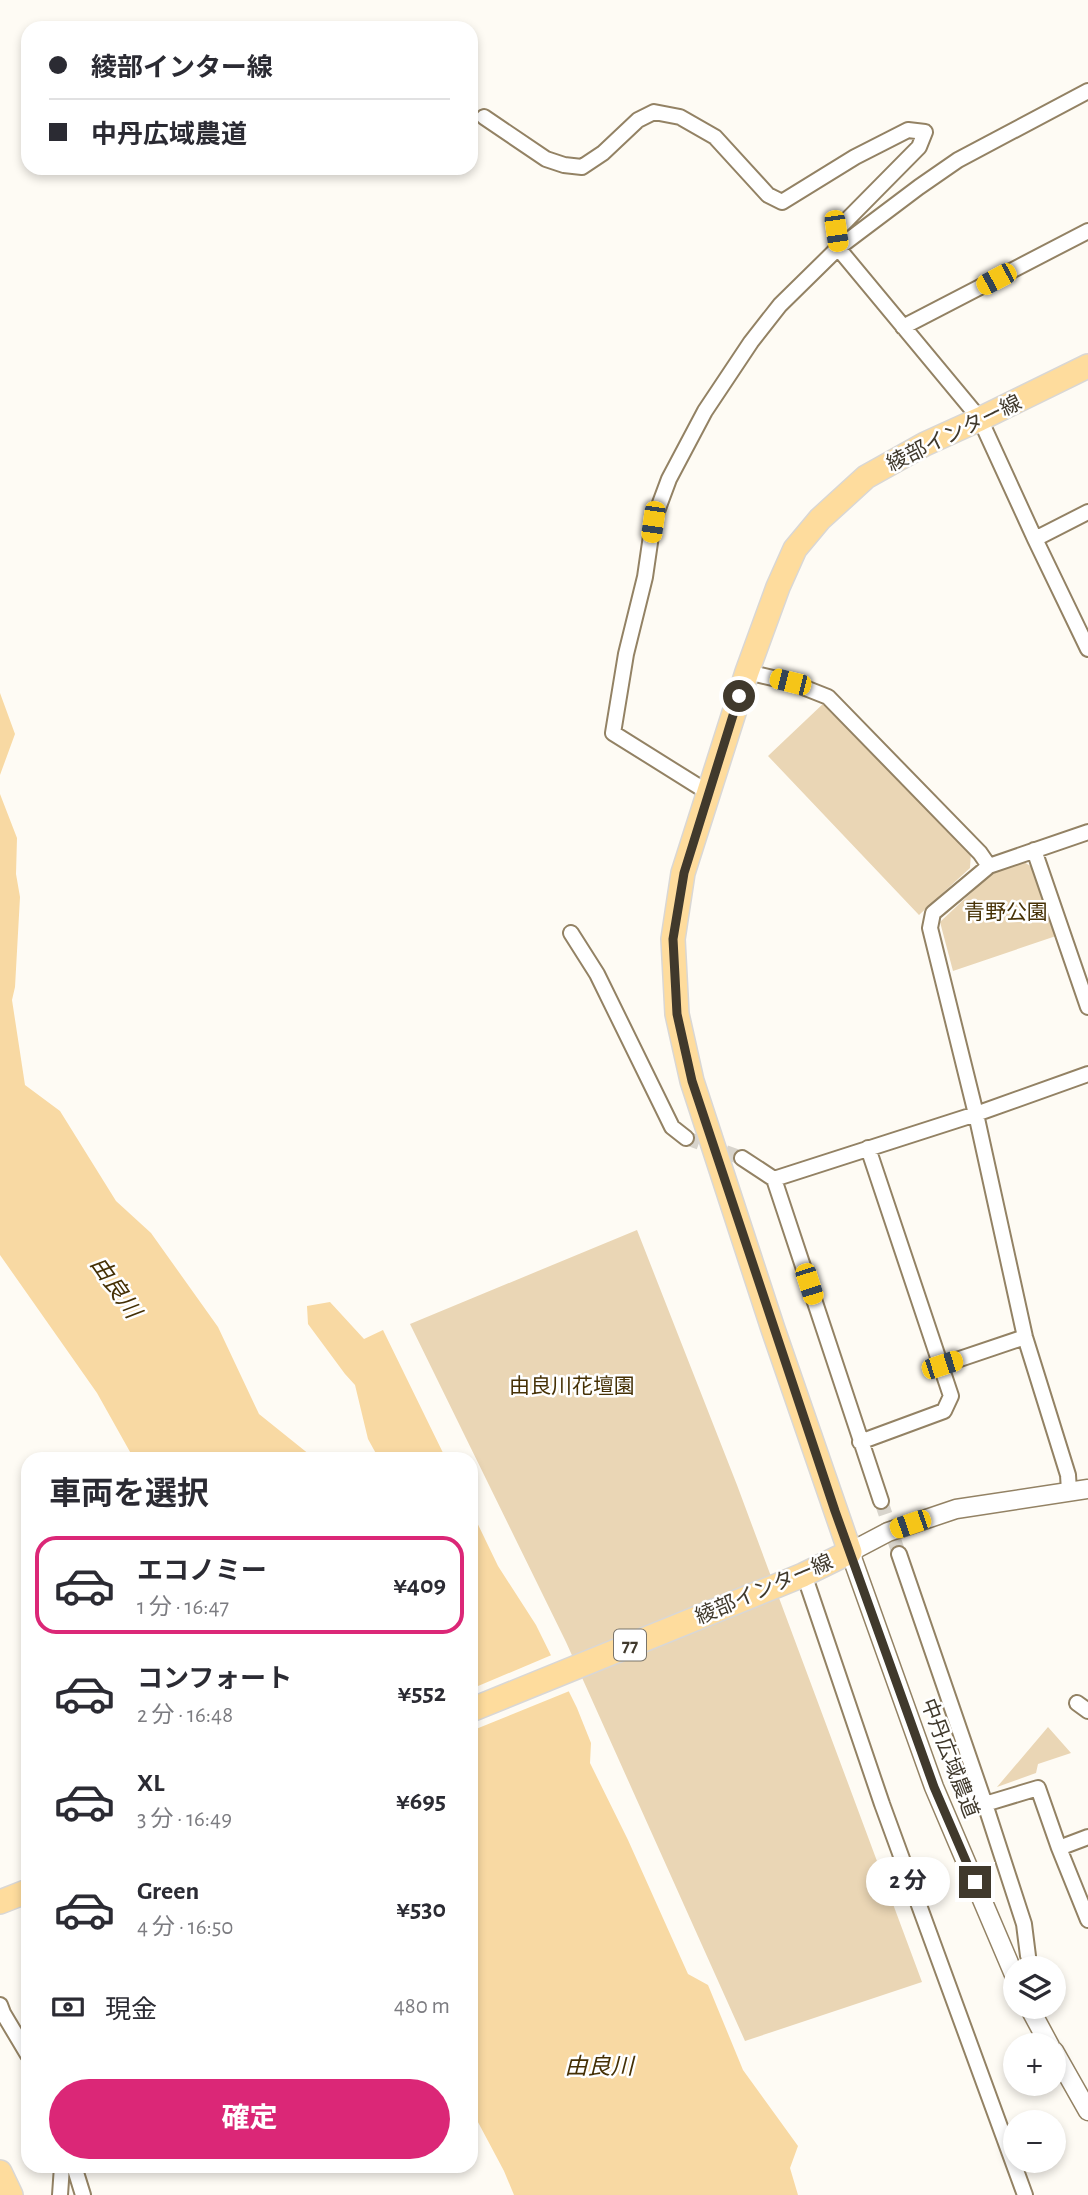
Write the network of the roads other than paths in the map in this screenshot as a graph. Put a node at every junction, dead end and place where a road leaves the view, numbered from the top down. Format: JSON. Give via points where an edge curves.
{"nodes":[{"id":1,"x":1088,"y":91,"type":"edge"},
{"id":2,"x":484,"y":117,"type":"dead end"},
{"id":3,"x":1088,"y":231,"type":"edge"},
{"id":4,"x":838,"y":247,"type":"junction"},
{"id":5,"x":903,"y":327,"type":"junction"},
{"id":6,"x":1088,"y":366,"type":"edge"},
{"id":7,"x":981,"y":419,"type":"junction"},
{"id":8,"x":1088,"y":512,"type":"edge"},
{"id":9,"x":1035,"y":539,"type":"junction"},
{"id":10,"x":1088,"y":649,"type":"edge"},
{"id":11,"x":747,"y":671,"type":"junction"},
{"id":12,"x":709,"y":793,"type":"junction"},
{"id":13,"x":1088,"y":832,"type":"edge"},
{"id":14,"x":1034,"y":850,"type":"junction"},
{"id":15,"x":989,"y":866,"type":"junction"},
{"id":16,"x":571,"y":933,"type":"dead end"},
{"id":17,"x":1088,"y":1007,"type":"edge"},
{"id":18,"x":1088,"y":1073,"type":"edge"},
{"id":19,"x":976,"y":1114,"type":"junction"},
{"id":20,"x":687,"y":1138,"type":"tunnel mouth"},
{"id":21,"x":868,"y":1148,"type":"junction"},
{"id":22,"x":742,"y":1158,"type":"tunnel mouth"},
{"id":23,"x":774,"y":1179,"type":"junction"},
{"id":24,"x":1025,"y":1337,"type":"junction"},
{"id":25,"x":942,"y":1365,"type":"junction"},
{"id":26,"x":860,"y":1442,"type":"junction"},
{"id":27,"x":1088,"y":1489,"type":"edge"},
{"id":28,"x":1069,"y":1490,"type":"junction"},
{"id":29,"x":881,"y":1501,"type":"tunnel mouth"},
{"id":30,"x":850,"y":1552,"type":"junction"},
{"id":31,"x":899,"y":1554,"type":"tunnel mouth"},
{"id":32,"x":798,"y":1583,"type":"junction"},
{"id":33,"x":478,"y":1707,"type":"edge"},
{"id":34,"x":985,"y":1804,"type":"junction"},
{"id":35,"x":1088,"y":1837,"type":"edge"},
{"id":36,"x":1059,"y":1848,"type":"junction"},
{"id":37,"x":1088,"y":1920,"type":"edge"},
{"id":38,"x":1006,"y":1956,"type":"edge"},
{"id":39,"x":1028,"y":1956,"type":"dead end"},
{"id":40,"x":0,"y":2005,"type":"edge"},
{"id":41,"x":21,"y":2044,"type":"edge"},
{"id":42,"x":1066,"y":2072,"type":"edge"},
{"id":43,"x":1088,"y":2111,"type":"edge"},
{"id":44,"x":0,"y":2172,"type":"edge"},
{"id":45,"x":62,"y":2173,"type":"edge"},
{"id":46,"x":76,"y":2173,"type":"edge"},
{"id":47,"x":11,"y":2195,"type":"edge"},
{"id":48,"x":60,"y":2195,"type":"edge"},
{"id":49,"x":83,"y":2195,"type":"edge"},
{"id":50,"x":1025,"y":2195,"type":"edge"}],
"edges":[{"from":1,"to":4,"type":"street","via":[[958,160]]},
{"from":2,"to":4,"type":"street","via":[[546,159],[582,167],[638,120],[654,112],[680,117],[715,137],[768,195],[782,202],[908,130],[925,132],[919,147],[836,231]]},
{"from":3,"to":5,"type":"street"},
{"from":4,"to":5,"type":"street"},
{"from":4,"to":12,"type":"street","via":[[780,305],[743,354],[705,411],[669,479],[653,522],[613,733]]},
{"from":5,"to":7,"type":"street"},
{"from":6,"to":7,"type":"main road","name":"綾部インター線"},
{"from":7,"to":9,"type":"street"},
{"from":7,"to":11,"type":"main road","name":"綾部インター線","via":[[866,477],[820,519],[795,549]]},
{"from":8,"to":9,"type":"street"},
{"from":9,"to":10,"type":"street"},
{"from":11,"to":12,"type":"main road","name":"綾部インター線"},
{"from":11,"to":15,"type":"street","via":[[828,696]]},
{"from":12,"to":30,"type":"main road","name":"綾部インター線","via":[[684,873],[673,939],[677,1014],[692,1081]]},
{"from":13,"to":14,"type":"street"},
{"from":14,"to":15,"type":"street"},
{"from":14,"to":17,"type":"street"},
{"from":15,"to":19,"type":"street","via":[[933,913],[930,928]]},
{"from":16,"to":20,"type":"street","via":[[597,974],[672,1126]]},
{"from":18,"to":19,"type":"street"},
{"from":19,"to":21,"type":"street"},
{"from":19,"to":24,"type":"street"},
{"from":21,"to":23,"type":"street"},
{"from":21,"to":25,"type":"street"},
{"from":22,"to":23,"type":"street"},
{"from":23,"to":26,"type":"street"},
{"from":24,"to":25,"type":"street"},
{"from":24,"to":28,"type":"street"},
{"from":25,"to":26,"type":"street","via":[[951,1396],[944,1411]]},
{"from":26,"to":29,"type":"street"},
{"from":27,"to":28,"type":"street"},
{"from":28,"to":30,"type":"street","via":[[956,1509],[888,1532]]},
{"from":30,"to":32,"type":"main road","name":"綾部インター線","number":"77"},
{"from":30,"to":38,"type":"street","name":"中丹広域農道","via":[[934,1787]]},
{"from":31,"to":34,"type":"street"},
{"from":32,"to":33,"type":"main road","name":"綾部インター線","number":"77"},
{"from":32,"to":50,"type":"street"},
{"from":34,"to":36,"type":"street","via":[[1038,1788]]},
{"from":34,"to":39,"type":"street","via":[[1024,1924]]},
{"from":35,"to":36,"type":"street"},
{"from":36,"to":37,"type":"street"},
{"from":40,"to":41,"type":"street"},
{"from":42,"to":43,"type":"street"},
{"from":44,"to":47,"type":"main road"},
{"from":45,"to":48,"type":"street"},
{"from":46,"to":49,"type":"street"}]}
